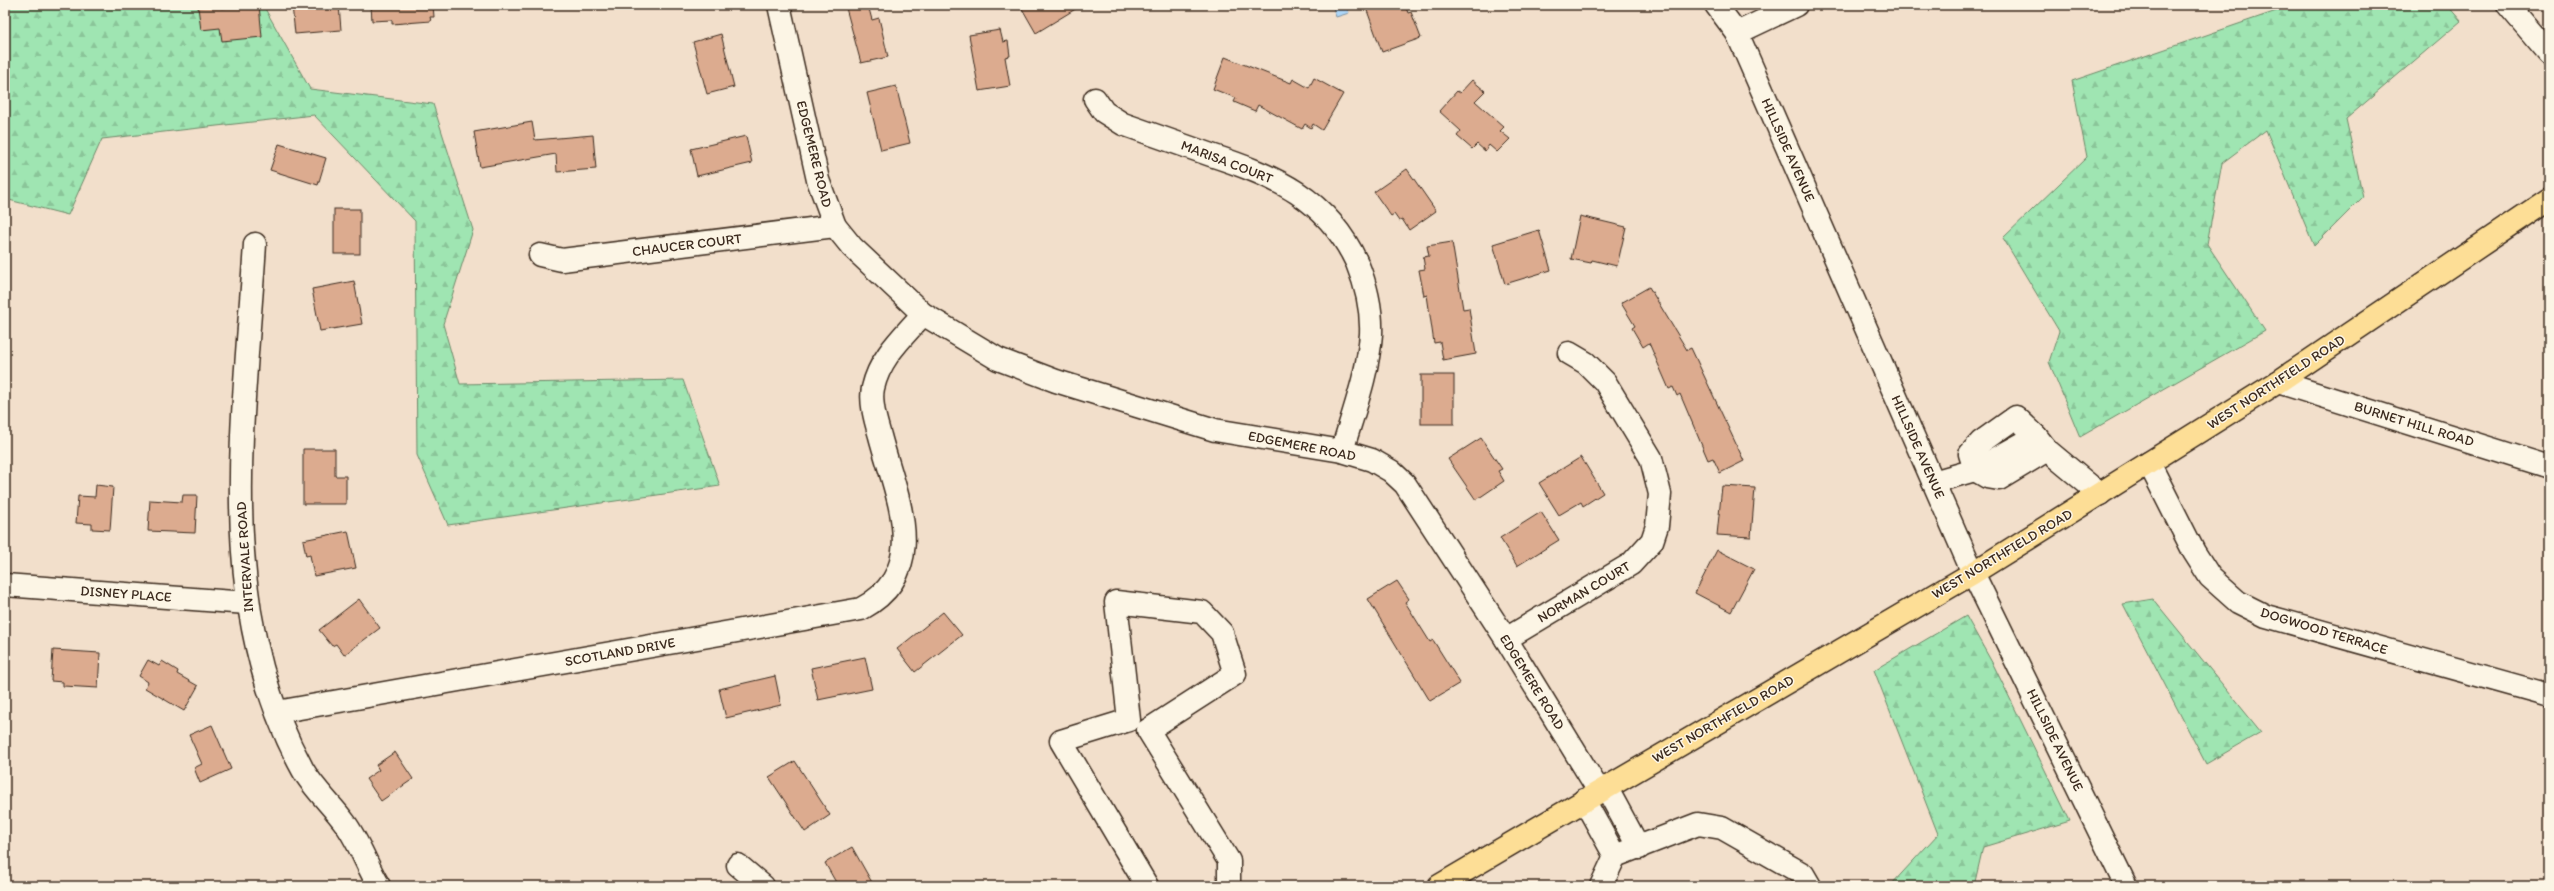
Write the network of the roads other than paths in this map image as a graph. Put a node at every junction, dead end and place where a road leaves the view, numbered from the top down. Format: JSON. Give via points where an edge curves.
{"nodes":[{"id":1,"x":779,"y":5,"type":"edge"},
{"id":2,"x":1716,"y":5,"type":"edge"},
{"id":3,"x":1796,"y":5,"type":"edge"},
{"id":4,"x":2508,"y":5,"type":"edge"},
{"id":5,"x":1737,"y":33,"type":"junction"},
{"id":6,"x":2549,"y":53,"type":"edge"},
{"id":7,"x":1095,"y":99,"type":"dead end"},
{"id":8,"x":2549,"y":199,"type":"edge"},
{"id":9,"x":835,"y":226,"type":"junction"},
{"id":10,"x":256,"y":244,"type":"dead end"},
{"id":11,"x":540,"y":255,"type":"dead end"},
{"id":12,"x":923,"y":314,"type":"junction"},
{"id":13,"x":1569,"y":353,"type":"dead end"},
{"id":14,"x":2278,"y":382,"type":"junction"},
{"id":15,"x":1342,"y":451,"type":"junction"},
{"id":16,"x":2149,"y":463,"type":"junction"},
{"id":17,"x":2549,"y":467,"type":"edge"},
{"id":18,"x":1933,"y":482,"type":"junction"},
{"id":19,"x":2100,"y":494,"type":"junction"},
{"id":20,"x":1973,"y":573,"type":"junction"},
{"id":21,"x":5,"y":585,"type":"edge"},
{"id":22,"x":247,"y":603,"type":"junction"},
{"id":23,"x":1506,"y":639,"type":"junction"},
{"id":24,"x":2549,"y":695,"type":"edge"},
{"id":25,"x":278,"y":712,"type":"junction"},
{"id":26,"x":1596,"y":793,"type":"junction"},
{"id":27,"x":1639,"y":848,"type":"junction"},
{"id":28,"x":1615,"y":856,"type":"junction"},
{"id":29,"x":738,"y":865,"type":"dead end"},
{"id":30,"x":379,"y":886,"type":"edge"},
{"id":31,"x":763,"y":886,"type":"edge"},
{"id":32,"x":1147,"y":886,"type":"edge"},
{"id":33,"x":1229,"y":886,"type":"edge"},
{"id":34,"x":1439,"y":886,"type":"edge"},
{"id":35,"x":1601,"y":886,"type":"edge"},
{"id":36,"x":1810,"y":886,"type":"edge"},
{"id":37,"x":2126,"y":886,"type":"edge"}],
"edges":[{"from":1,"to":9,"type":"street","name":"EDGEMERE ROAD","via":[[818,180]]},
{"from":2,"to":5,"type":"street","name":"HILLSIDE AVENUE"},
{"from":3,"to":5,"type":"street"},
{"from":4,"to":6,"type":"street"},
{"from":5,"to":18,"type":"street","name":"HILLSIDE AVENUE"},
{"from":7,"to":15,"type":"street","name":"MARISA COURT","via":[[1104,112],[1122,124],[1258,171],[1286,184],[1323,212],[1341,233],[1364,280],[1371,332],[1368,359]]},
{"from":8,"to":14,"type":"main road","name":"WEST NORTHFIELD ROAD"},
{"from":9,"to":11,"type":"street","name":"CHAUCER COURT","via":[[562,260]]},
{"from":9,"to":12,"type":"street","name":"EDGEMERE ROAD","via":[[852,247]]},
{"from":10,"to":22,"type":"street","name":"INTERVALE ROAD","via":[[242,440],[240,522]]},
{"from":12,"to":15,"type":"street","name":"EDGEMERE ROAD","via":[[998,359],[1056,381],[1215,430]]},
{"from":12,"to":25,"type":"street","name":"SCOTLAND DRIVE","via":[[879,367],[872,390],[875,418],[903,525],[905,544],[901,566],[895,580],[880,597],[860,609]]},
{"from":13,"to":23,"type":"street","name":"NORMAN COURT","via":[[1586,363],[1605,382],[1651,458],[1660,494],[1657,526],[1652,541],[1631,564]]},
{"from":14,"to":16,"type":"main road","name":"WEST NORTHFIELD ROAD"},
{"from":14,"to":17,"type":"street","name":"BURNET HILL ROAD"},
{"from":15,"to":23,"type":"street","name":"EDGEMERE ROAD","via":[[1372,460],[1391,471],[1405,484]]},
{"from":16,"to":19,"type":"main road","name":"WEST NORTHFIELD ROAD"},
{"from":16,"to":24,"type":"street","name":"DOGWOOD TERRACE","via":[[2194,552],[2210,577],[2238,602],[2266,616]]},
{"from":18,"to":19,"type":"street","via":[[1975,470],[2042,443]]},
{"from":18,"to":20,"type":"street","name":"HILLSIDE AVENUE"},
{"from":19,"to":20,"type":"main road","name":"WEST NORTHFIELD ROAD"},
{"from":20,"to":26,"type":"main road","name":"WEST NORTHFIELD ROAD"},
{"from":20,"to":37,"type":"street","name":"HILLSIDE AVENUE"},
{"from":21,"to":22,"type":"street","name":"DISNEY PLACE"},
{"from":22,"to":25,"type":"street","name":"INTERVALE ROAD","via":[[257,654]]},
{"from":23,"to":26,"type":"street","name":"EDGEMERE ROAD"},
{"from":25,"to":30,"type":"street","name":"INTERVALE ROAD","via":[[304,771],[346,824]]},
{"from":26,"to":27,"type":"street"},
{"from":26,"to":28,"type":"street"},
{"from":26,"to":34,"type":"main road","name":"WEST NORTHFIELD ROAD"},
{"from":27,"to":28,"type":"street"},
{"from":27,"to":36,"type":"street","via":[[1698,824],[1722,828],[1803,874]]},
{"from":28,"to":35,"type":"street"},
{"from":29,"to":31,"type":"street"},
{"from":32,"to":33,"type":"street","via":[[1061,741],[1129,720],[1116,602],[1202,612],[1222,633],[1235,674],[1148,730],[1229,861]]}]}
